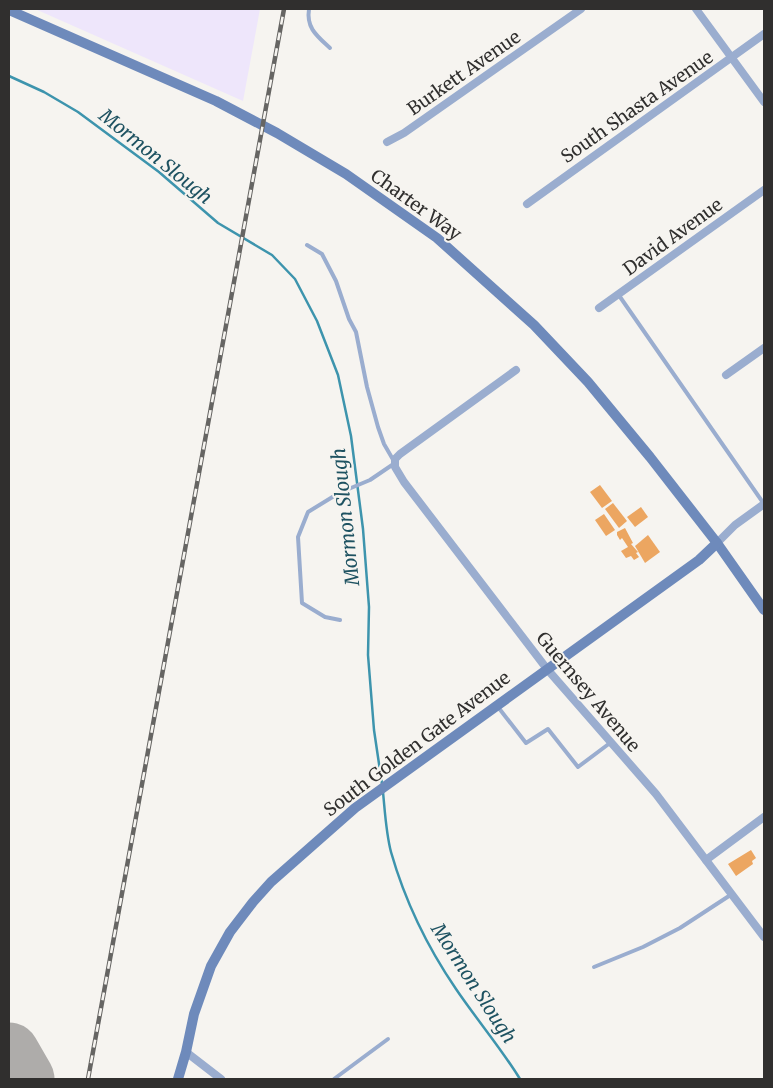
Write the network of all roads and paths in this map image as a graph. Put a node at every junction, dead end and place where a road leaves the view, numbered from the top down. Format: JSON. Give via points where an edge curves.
{"nodes":[{"id":1,"x":309,"y":9,"type":"edge"},
{"id":2,"x":581,"y":9,"type":"edge"},
{"id":3,"x":696,"y":9,"type":"edge"},
{"id":4,"x":9,"y":10,"type":"edge"},
{"id":5,"x":764,"y":34,"type":"edge"},
{"id":6,"x":330,"y":48,"type":"dead end"},
{"id":7,"x":732,"y":58,"type":"junction"},
{"id":8,"x":764,"y":102,"type":"edge"},
{"id":9,"x":386,"y":142,"type":"dead end"},
{"id":10,"x":764,"y":190,"type":"edge"},
{"id":11,"x":527,"y":204,"type":"dead end"},
{"id":12,"x":307,"y":245,"type":"dead end"},
{"id":13,"x":618,"y":294,"type":"junction"},
{"id":14,"x":599,"y":308,"type":"dead end"},
{"id":15,"x":764,"y":348,"type":"edge"},
{"id":16,"x":516,"y":370,"type":"dead end"},
{"id":17,"x":726,"y":375,"type":"dead end"},
{"id":18,"x":394,"y":463,"type":"junction"},
{"id":19,"x":764,"y":504,"type":"edge"},
{"id":20,"x":717,"y":543,"type":"junction"},
{"id":21,"x":764,"y":610,"type":"edge"},
{"id":22,"x":340,"y":620,"type":"dead end"},
{"id":23,"x":547,"y":669,"type":"junction"},
{"id":24,"x":496,"y":704,"type":"junction"},
{"id":25,"x":610,"y":743,"type":"junction"},
{"id":26,"x":764,"y":817,"type":"edge"},
{"id":27,"x":706,"y":860,"type":"junction"},
{"id":28,"x":732,"y":894,"type":"junction"},
{"id":29,"x":764,"y":937,"type":"edge"},
{"id":30,"x":594,"y":967,"type":"dead end"},
{"id":31,"x":388,"y":1039,"type":"dead end"},
{"id":32,"x":186,"y":1052,"type":"junction"},
{"id":33,"x":178,"y":1079,"type":"edge"},
{"id":34,"x":221,"y":1079,"type":"edge"},
{"id":35,"x":334,"y":1079,"type":"edge"}],
"edges":[{"from":1,"to":6,"type":"lane","via":[[312,31]]},
{"from":2,"to":9,"type":"street","name":"Burkett Avenue","via":[[404,134]]},
{"from":3,"to":7,"type":"street"},
{"from":4,"to":20,"type":"main road","name":"Charter Way","via":[[216,101],[277,133],[346,174],[437,238],[534,325],[588,382]]},
{"from":5,"to":7,"type":"street","name":"South Shasta Avenue"},
{"from":7,"to":8,"type":"street"},
{"from":7,"to":11,"type":"street","name":"South Shasta Avenue"},
{"from":10,"to":13,"type":"street","name":"David Avenue"},
{"from":12,"to":18,"type":"lane","via":[[322,254],[336,281],[356,332],[378,427]]},
{"from":13,"to":14,"type":"street","name":"David Avenue"},
{"from":13,"to":19,"type":"lane"},
{"from":15,"to":17,"type":"street"},
{"from":16,"to":18,"type":"street","via":[[400,454]]},
{"from":18,"to":22,"type":"lane","via":[[370,480],[339,493],[308,512],[298,537],[302,603],[325,618]]},
{"from":18,"to":23,"type":"street","name":"Guernsey Avenue","via":[[404,482]]},
{"from":19,"to":20,"type":"street","name":"South Golden Gate Avenue"},
{"from":20,"to":21,"type":"main road","name":"Charter Way"},
{"from":20,"to":23,"type":"main road","name":"South Golden Gate Avenue","via":[[699,560]]},
{"from":23,"to":24,"type":"main road","name":"South Golden Gate Avenue"},
{"from":23,"to":25,"type":"street","name":"Guernsey Avenue"},
{"from":24,"to":25,"type":"lane","via":[[526,743],[548,730],[578,767]]},
{"from":24,"to":32,"type":"main road","name":"South Golden Gate Avenue","via":[[355,808],[275,877],[230,932],[211,966],[200,994]]},
{"from":25,"to":27,"type":"street","name":"Guernsey Avenue","via":[[656,794]]},
{"from":26,"to":27,"type":"street"},
{"from":27,"to":28,"type":"street","name":"Guernsey Avenue"},
{"from":28,"to":29,"type":"street","name":"Guernsey Avenue"},
{"from":28,"to":30,"type":"lane","via":[[680,928]]},
{"from":31,"to":35,"type":"lane"},
{"from":32,"to":33,"type":"main road","name":"South Golden Gate Avenue"},
{"from":32,"to":34,"type":"street"}]}
